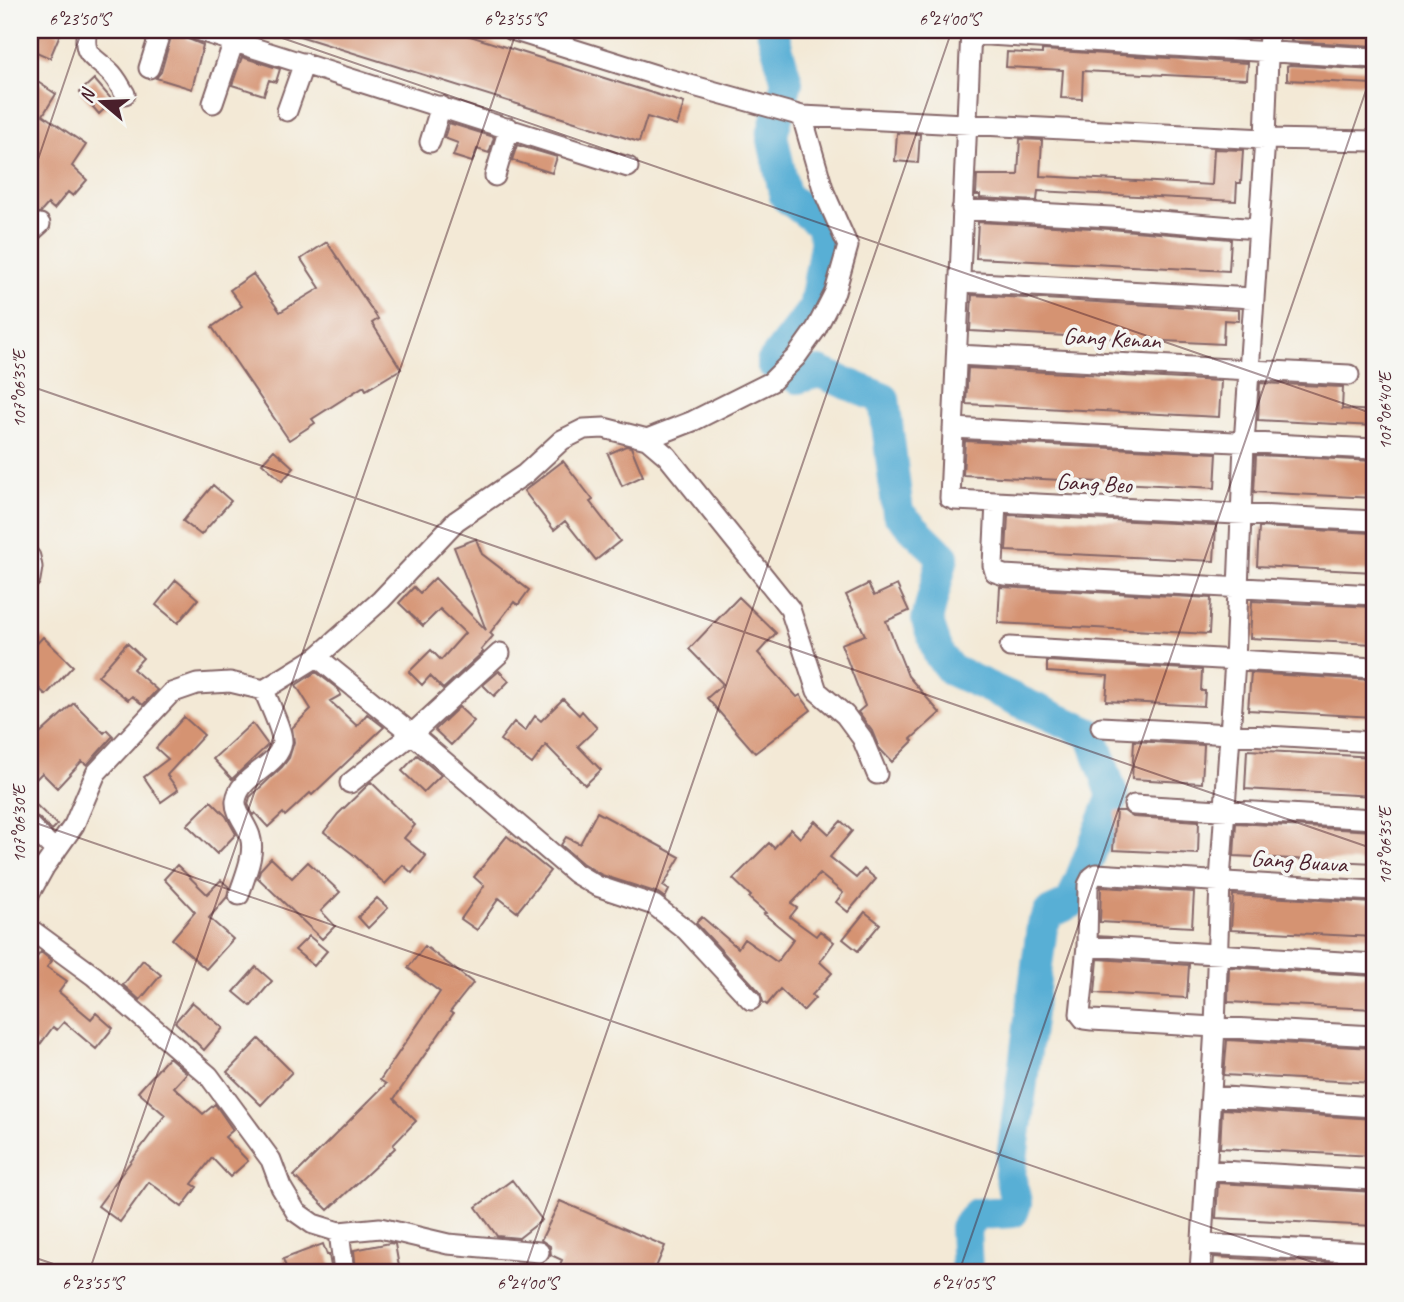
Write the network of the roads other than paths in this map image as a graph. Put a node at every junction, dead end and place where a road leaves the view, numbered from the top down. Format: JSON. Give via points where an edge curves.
{"nodes":[{"id":1,"x":87,"y":30,"type":"edge"},
{"id":2,"x":161,"y":30,"type":"edge"},
{"id":3,"x":197,"y":30,"type":"edge"},
{"id":4,"x":512,"y":30,"type":"edge"},
{"id":5,"x":1269,"y":30,"type":"edge"},
{"id":6,"x":971,"y":32,"type":"edge"},
{"id":7,"x":234,"y":41,"type":"junction"},
{"id":8,"x":1268,"y":52,"type":"junction"},
{"id":9,"x":1374,"y":58,"type":"edge"},
{"id":10,"x":304,"y":63,"type":"junction"},
{"id":11,"x":149,"y":68,"type":"dead end"},
{"id":12,"x":125,"y":94,"type":"dead end"},
{"id":13,"x":213,"y":103,"type":"dead end"},
{"id":14,"x":441,"y":106,"type":"junction"},
{"id":15,"x":287,"y":111,"type":"dead end"},
{"id":16,"x":798,"y":115,"type":"junction"},
{"id":17,"x":966,"y":124,"type":"junction"},
{"id":18,"x":509,"y":128,"type":"junction"},
{"id":19,"x":1265,"y":139,"type":"junction"},
{"id":20,"x":1374,"y":141,"type":"edge"},
{"id":21,"x":430,"y":142,"type":"dead end"},
{"id":22,"x":628,"y":167,"type":"dead end"},
{"id":23,"x":495,"y":176,"type":"dead end"},
{"id":24,"x":962,"y":209,"type":"junction"},
{"id":25,"x":1257,"y":229,"type":"junction"},
{"id":26,"x":960,"y":282,"type":"junction"},
{"id":27,"x":1253,"y":298,"type":"junction"},
{"id":28,"x":964,"y":356,"type":"junction"},
{"id":29,"x":1249,"y":369,"type":"junction"},
{"id":30,"x":1349,"y":374,"type":"dead end"},
{"id":31,"x":953,"y":428,"type":"junction"},
{"id":32,"x":647,"y":439,"type":"junction"},
{"id":33,"x":1244,"y":444,"type":"junction"},
{"id":34,"x":1374,"y":449,"type":"edge"},
{"id":35,"x":996,"y":502,"type":"junction"},
{"id":36,"x":1241,"y":515,"type":"junction"},
{"id":37,"x":1374,"y":521,"type":"edge"},
{"id":38,"x":30,"y":556,"type":"edge"},
{"id":39,"x":30,"y":579,"type":"edge"},
{"id":40,"x":1237,"y":587,"type":"junction"},
{"id":41,"x":1374,"y":595,"type":"edge"},
{"id":42,"x":1010,"y":647,"type":"dead end"},
{"id":43,"x":500,"y":653,"type":"dead end"},
{"id":44,"x":317,"y":657,"type":"junction"},
{"id":45,"x":1235,"y":661,"type":"junction"},
{"id":46,"x":1374,"y":668,"type":"edge"},
{"id":47,"x":264,"y":690,"type":"junction"},
{"id":48,"x":1101,"y":727,"type":"dead end"},
{"id":49,"x":1231,"y":733,"type":"junction"},
{"id":50,"x":412,"y":734,"type":"junction"},
{"id":51,"x":1374,"y":742,"type":"edge"},
{"id":52,"x":877,"y":774,"type":"dead end"},
{"id":53,"x":350,"y":783,"type":"dead end"},
{"id":54,"x":1134,"y":804,"type":"dead end"},
{"id":55,"x":1227,"y":811,"type":"junction"},
{"id":56,"x":1374,"y":819,"type":"edge"},
{"id":57,"x":30,"y":826,"type":"edge"},
{"id":58,"x":56,"y":851,"type":"junction"},
{"id":59,"x":1220,"y":881,"type":"junction"},
{"id":60,"x":1374,"y":891,"type":"edge"},
{"id":61,"x":30,"y":892,"type":"edge"},
{"id":62,"x":239,"y":895,"type":"dead end"},
{"id":63,"x":30,"y":929,"type":"edge"},
{"id":64,"x":1087,"y":946,"type":"junction"},
{"id":65,"x":1217,"y":954,"type":"junction"},
{"id":66,"x":1374,"y":964,"type":"edge"},
{"id":67,"x":751,"y":1000,"type":"dead end"},
{"id":68,"x":1215,"y":1027,"type":"junction"},
{"id":69,"x":1374,"y":1036,"type":"edge"},
{"id":70,"x":1210,"y":1096,"type":"junction"},
{"id":71,"x":1374,"y":1107,"type":"edge"},
{"id":72,"x":1206,"y":1170,"type":"junction"},
{"id":73,"x":1374,"y":1180,"type":"edge"},
{"id":74,"x":339,"y":1232,"type":"junction"},
{"id":75,"x":1202,"y":1244,"type":"junction"},
{"id":76,"x":539,"y":1252,"type":"dead end"},
{"id":77,"x":1374,"y":1253,"type":"edge"},
{"id":78,"x":344,"y":1272,"type":"edge"},
{"id":79,"x":1200,"y":1272,"type":"edge"}],
"edges":[{"from":1,"to":12,"type":"street","via":[[88,52],[113,75]]},
{"from":2,"to":11,"type":"street"},
{"from":3,"to":7,"type":"street"},
{"from":4,"to":16,"type":"street"},
{"from":5,"to":8,"type":"street"},
{"from":6,"to":8,"type":"street"},
{"from":6,"to":17,"type":"street"},
{"from":7,"to":10,"type":"street"},
{"from":7,"to":13,"type":"street"},
{"from":8,"to":9,"type":"street"},
{"from":8,"to":19,"type":"street"},
{"from":10,"to":14,"type":"street"},
{"from":10,"to":15,"type":"street"},
{"from":14,"to":18,"type":"street"},
{"from":14,"to":21,"type":"street"},
{"from":16,"to":17,"type":"street"},
{"from":16,"to":32,"type":"street","via":[[848,246],[835,292],[816,329],[771,382]]},
{"from":17,"to":19,"type":"street"},
{"from":17,"to":24,"type":"street"},
{"from":18,"to":22,"type":"street"},
{"from":18,"to":23,"type":"street"},
{"from":19,"to":20,"type":"street"},
{"from":19,"to":25,"type":"street"},
{"from":24,"to":25,"type":"street"},
{"from":24,"to":26,"type":"street"},
{"from":25,"to":27,"type":"street"},
{"from":26,"to":27,"type":"street"},
{"from":26,"to":28,"type":"street"},
{"from":27,"to":29,"type":"street"},
{"from":28,"to":29,"type":"street","name":"Gang Kenan"},
{"from":28,"to":31,"type":"street"},
{"from":29,"to":30,"type":"street","name":"Gang Kenan"},
{"from":29,"to":33,"type":"street"},
{"from":31,"to":33,"type":"street"},
{"from":31,"to":35,"type":"street","name":"Gang Beo","via":[[950,498]]},
{"from":32,"to":44,"type":"street","via":[[604,428],[584,429],[562,440],[525,474],[456,521],[381,600]]},
{"from":32,"to":52,"type":"street","via":[[667,456],[790,609],[817,691],[845,715],[862,738]]},
{"from":33,"to":34,"type":"street"},
{"from":33,"to":36,"type":"street"},
{"from":35,"to":36,"type":"street","name":"Gang Beo"},
{"from":35,"to":40,"type":"street","via":[[995,572]]},
{"from":36,"to":37,"type":"street","name":"Gang Beo"},
{"from":36,"to":40,"type":"street"},
{"from":38,"to":39,"type":"street"},
{"from":40,"to":41,"type":"street"},
{"from":40,"to":45,"type":"street"},
{"from":42,"to":45,"type":"street"},
{"from":43,"to":50,"type":"street"},
{"from":44,"to":47,"type":"street"},
{"from":44,"to":50,"type":"street"},
{"from":45,"to":46,"type":"street"},
{"from":45,"to":49,"type":"street"},
{"from":47,"to":58,"type":"street","via":[[230,682],[197,684],[171,693],[96,773],[74,825]]},
{"from":47,"to":62,"type":"street","via":[[282,740],[278,752],[242,786],[236,799],[251,839]]},
{"from":48,"to":49,"type":"street"},
{"from":49,"to":51,"type":"street"},
{"from":49,"to":55,"type":"street"},
{"from":50,"to":53,"type":"street"},
{"from":50,"to":67,"type":"street","via":[[575,873],[597,886],[654,905],[686,930]]},
{"from":54,"to":55,"type":"street"},
{"from":55,"to":56,"type":"street"},
{"from":55,"to":59,"type":"street"},
{"from":57,"to":58,"type":"street"},
{"from":58,"to":61,"type":"street"},
{"from":59,"to":60,"type":"street","name":"Gang Buava"},
{"from":59,"to":64,"type":"street","name":"Gang Buava","via":[[1096,874],[1088,885]]},
{"from":59,"to":65,"type":"street"},
{"from":63,"to":74,"type":"street","via":[[94,976],[209,1076],[271,1160],[296,1212],[313,1224]]},
{"from":64,"to":65,"type":"street"},
{"from":64,"to":68,"type":"street","via":[[1080,1014],[1084,1019]]},
{"from":65,"to":66,"type":"street"},
{"from":65,"to":68,"type":"street"},
{"from":68,"to":69,"type":"street"},
{"from":68,"to":70,"type":"street"},
{"from":70,"to":71,"type":"street"},
{"from":70,"to":72,"type":"street"},
{"from":72,"to":73,"type":"street"},
{"from":72,"to":75,"type":"street"},
{"from":74,"to":76,"type":"street","via":[[380,1228],[448,1244]]},
{"from":74,"to":78,"type":"street"},
{"from":75,"to":77,"type":"street"},
{"from":75,"to":79,"type":"street"}]}
